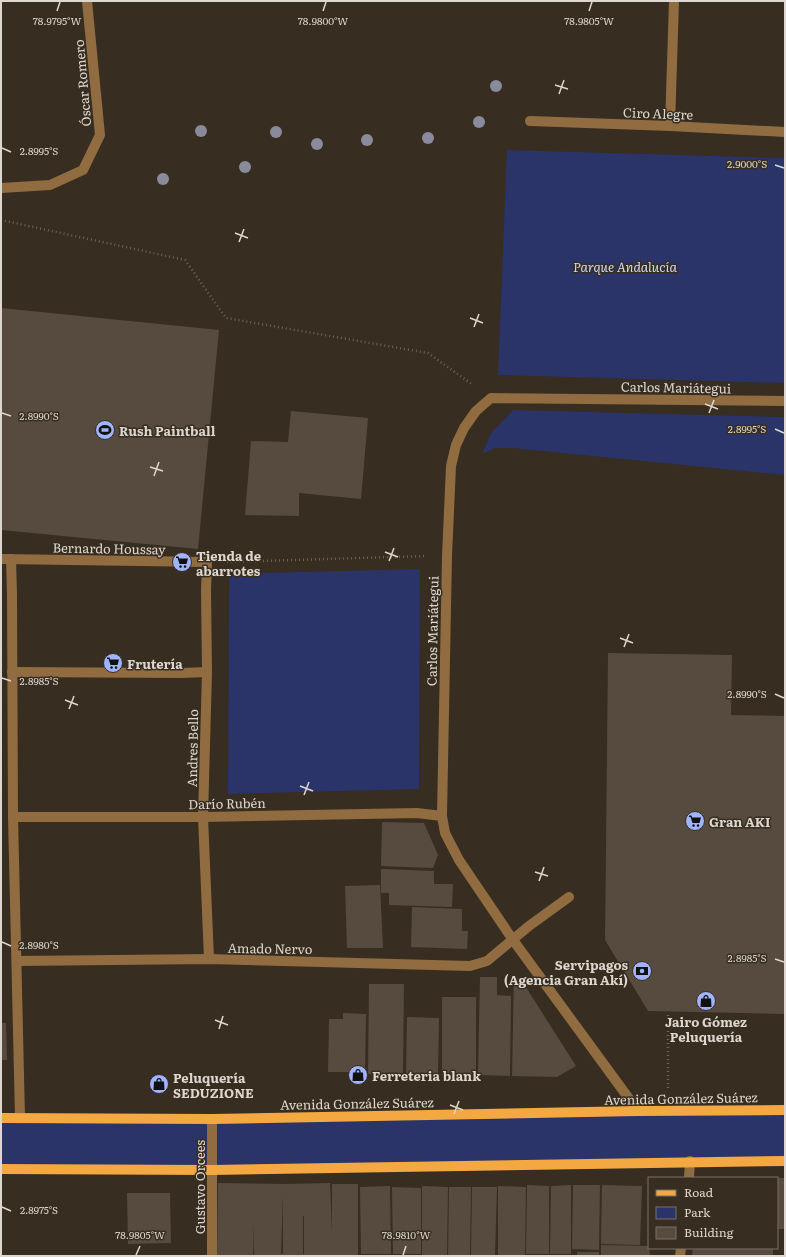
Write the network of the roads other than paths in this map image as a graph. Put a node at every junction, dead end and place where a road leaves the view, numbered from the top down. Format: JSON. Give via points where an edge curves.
{"nodes":[{"id":1,"x":87,"y":1,"type":"edge"},
{"id":2,"x":674,"y":1,"type":"edge"},
{"id":3,"x":530,"y":122,"type":"dead end"},
{"id":4,"x":670,"y":126,"type":"junction"},
{"id":5,"x":785,"y":132,"type":"edge"},
{"id":6,"x":1,"y":188,"type":"edge"},
{"id":7,"x":785,"y":401,"type":"edge"},
{"id":8,"x":6,"y":559,"type":"edge"},
{"id":9,"x":207,"y":562,"type":"joint"},
{"id":10,"x":12,"y":672,"type":"junction"},
{"id":11,"x":207,"y":672,"type":"junction"},
{"id":12,"x":442,"y":816,"type":"junction"},
{"id":13,"x":13,"y":817,"type":"junction"},
{"id":14,"x":203,"y":817,"type":"junction"},
{"id":15,"x":568,"y":897,"type":"dead end"},
{"id":16,"x":513,"y":940,"type":"junction"},
{"id":17,"x":209,"y":959,"type":"junction"},
{"id":18,"x":17,"y":961,"type":"junction"},
{"id":19,"x":785,"y":1110,"type":"edge"},
{"id":20,"x":638,"y":1111,"type":"junction"},
{"id":21,"x":20,"y":1117,"type":"junction"},
{"id":22,"x":1,"y":1118,"type":"edge"},
{"id":23,"x":212,"y":1119,"type":"junction"},
{"id":24,"x":690,"y":1161,"type":"junction"},
{"id":25,"x":785,"y":1161,"type":"edge"},
{"id":26,"x":1,"y":1169,"type":"edge"},
{"id":27,"x":212,"y":1170,"type":"junction"},
{"id":28,"x":689,"y":1177,"type":"edge"},
{"id":29,"x":212,"y":1256,"type":"edge"}],
"edges":[{"from":1,"to":6,"type":"street","name":"Óscar Romero","via":[[100,135],[83,170],[50,185]]},
{"from":2,"to":4,"type":"street"},
{"from":3,"to":4,"type":"street","name":"Ciro Alegre"},
{"from":4,"to":5,"type":"street","name":"Ciro Alegre"},
{"from":7,"to":12,"type":"street","name":"Carlos Mariátegui","via":[[491,398],[476,411],[456,445],[451,466]]},
{"from":8,"to":9,"type":"street","name":"Bernardo Houssay"},
{"from":8,"to":10,"type":"street","name":"Bernardo Houssay","via":[[12,594]]},
{"from":9,"to":11,"type":"street","name":"Andres Bello"},
{"from":10,"to":11,"type":"street"},
{"from":10,"to":13,"type":"street","name":"Bernardo Houssay"},
{"from":11,"to":14,"type":"street","name":"Andres Bello"},
{"from":12,"to":14,"type":"street","name":"Darío Rubén","via":[[417,813]]},
{"from":12,"to":16,"type":"street","name":"Carlos Mariátegui","via":[[445,833],[459,860]]},
{"from":13,"to":14,"type":"street","name":"Darío Rubén"},
{"from":13,"to":18,"type":"street","name":"Bernardo Houssay"},
{"from":14,"to":17,"type":"street","name":"Andres Bello"},
{"from":15,"to":16,"type":"street","name":"Amado Nervo"},
{"from":16,"to":17,"type":"street","name":"Amado Nervo","via":[[487,961],[470,966]]},
{"from":16,"to":20,"type":"street","name":"Carlos Mariátegui"},
{"from":17,"to":18,"type":"street","name":"Amado Nervo"},
{"from":18,"to":21,"type":"street","name":"Bernardo Houssay"},
{"from":19,"to":20,"type":"main road","name":"Avenida González Suárez"},
{"from":20,"to":23,"type":"main road","name":"Avenida González Suárez"},
{"from":21,"to":22,"type":"main road","name":"Avenida González Suárez"},
{"from":21,"to":23,"type":"main road","name":"Avenida González Suárez"},
{"from":23,"to":27,"type":"street","name":"Gustavo Orcees"},
{"from":24,"to":25,"type":"main road"},
{"from":24,"to":27,"type":"main road"},
{"from":24,"to":28,"type":"street"},
{"from":26,"to":27,"type":"main road"},
{"from":27,"to":29,"type":"street","name":"Gustavo Orcees"}]}
